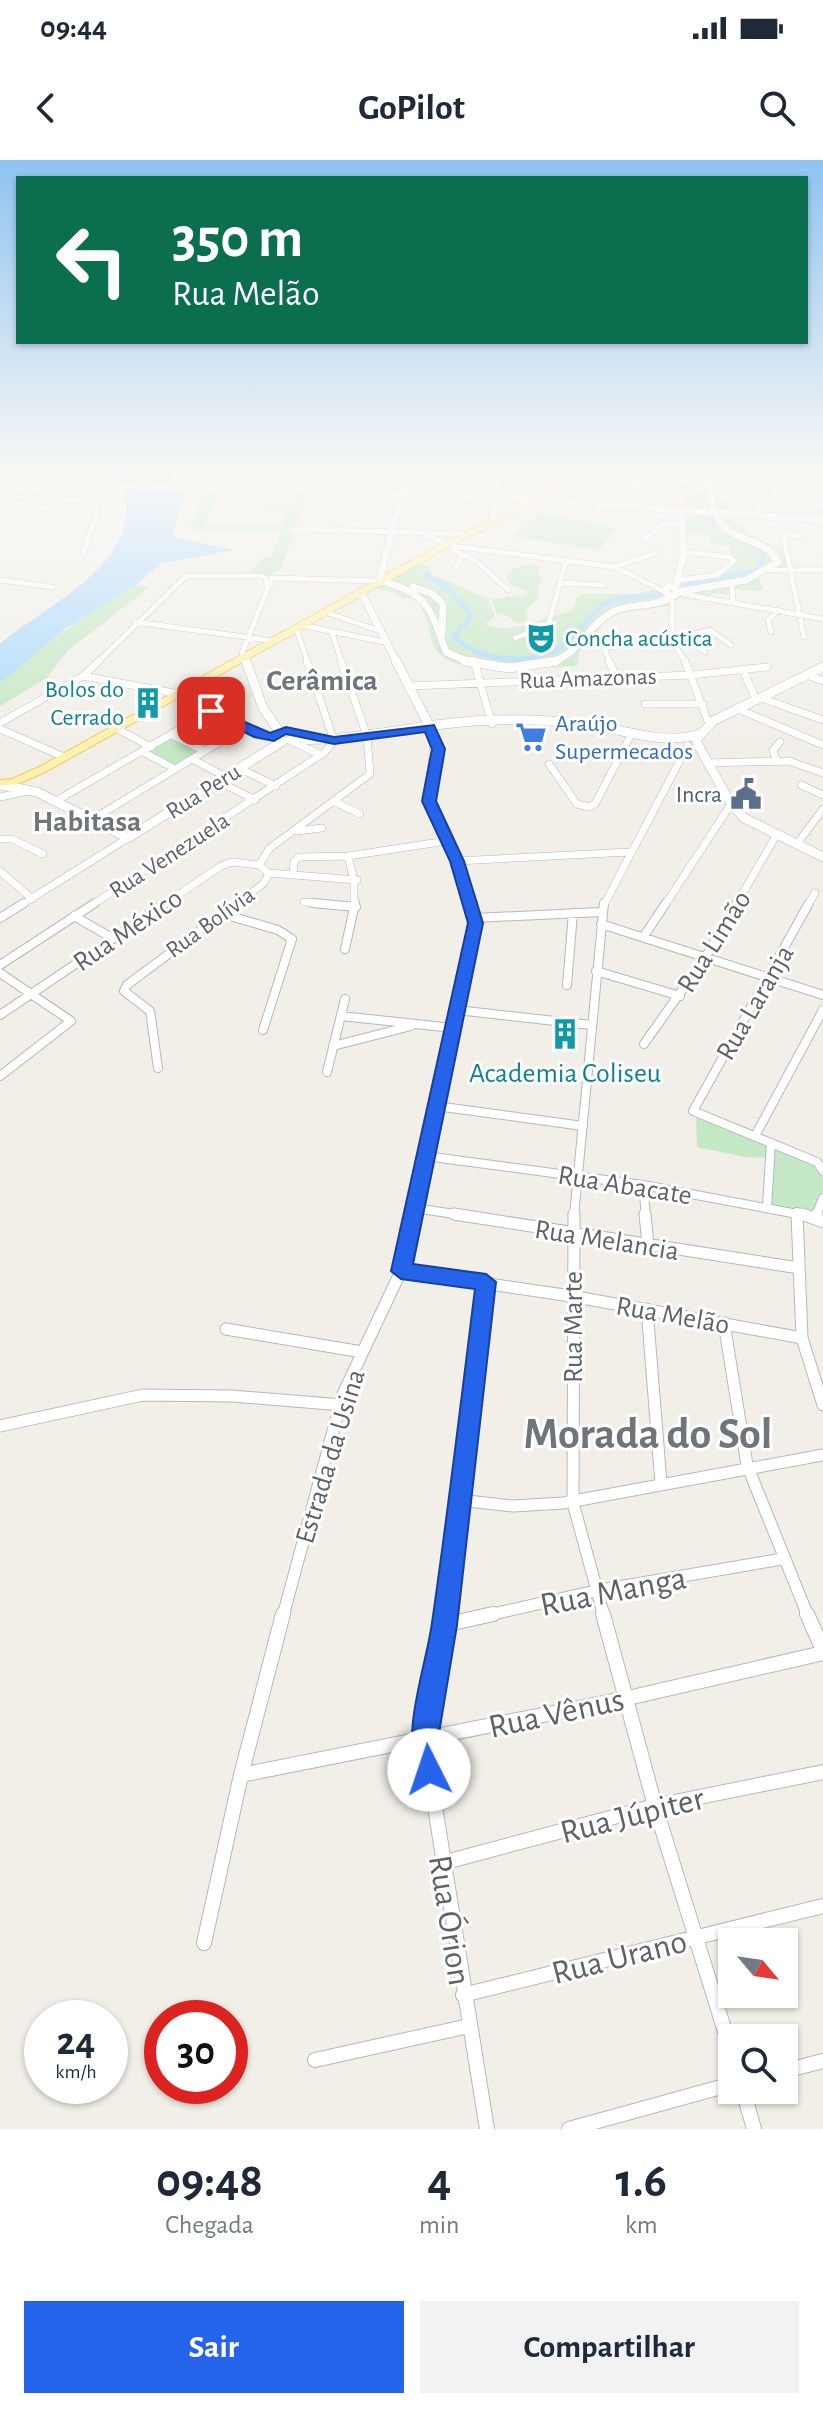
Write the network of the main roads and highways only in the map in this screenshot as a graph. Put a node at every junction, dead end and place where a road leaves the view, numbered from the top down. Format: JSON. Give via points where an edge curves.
{"nodes":[{"id":1,"x":411,"y":565,"type":"edge"},
{"id":2,"x":3,"y":781,"type":"edge"}],
"edges":[{"from":1,"to":2,"type":"main road","via":[[258,650],[245,646],[179,694],[37,772]]}]}
